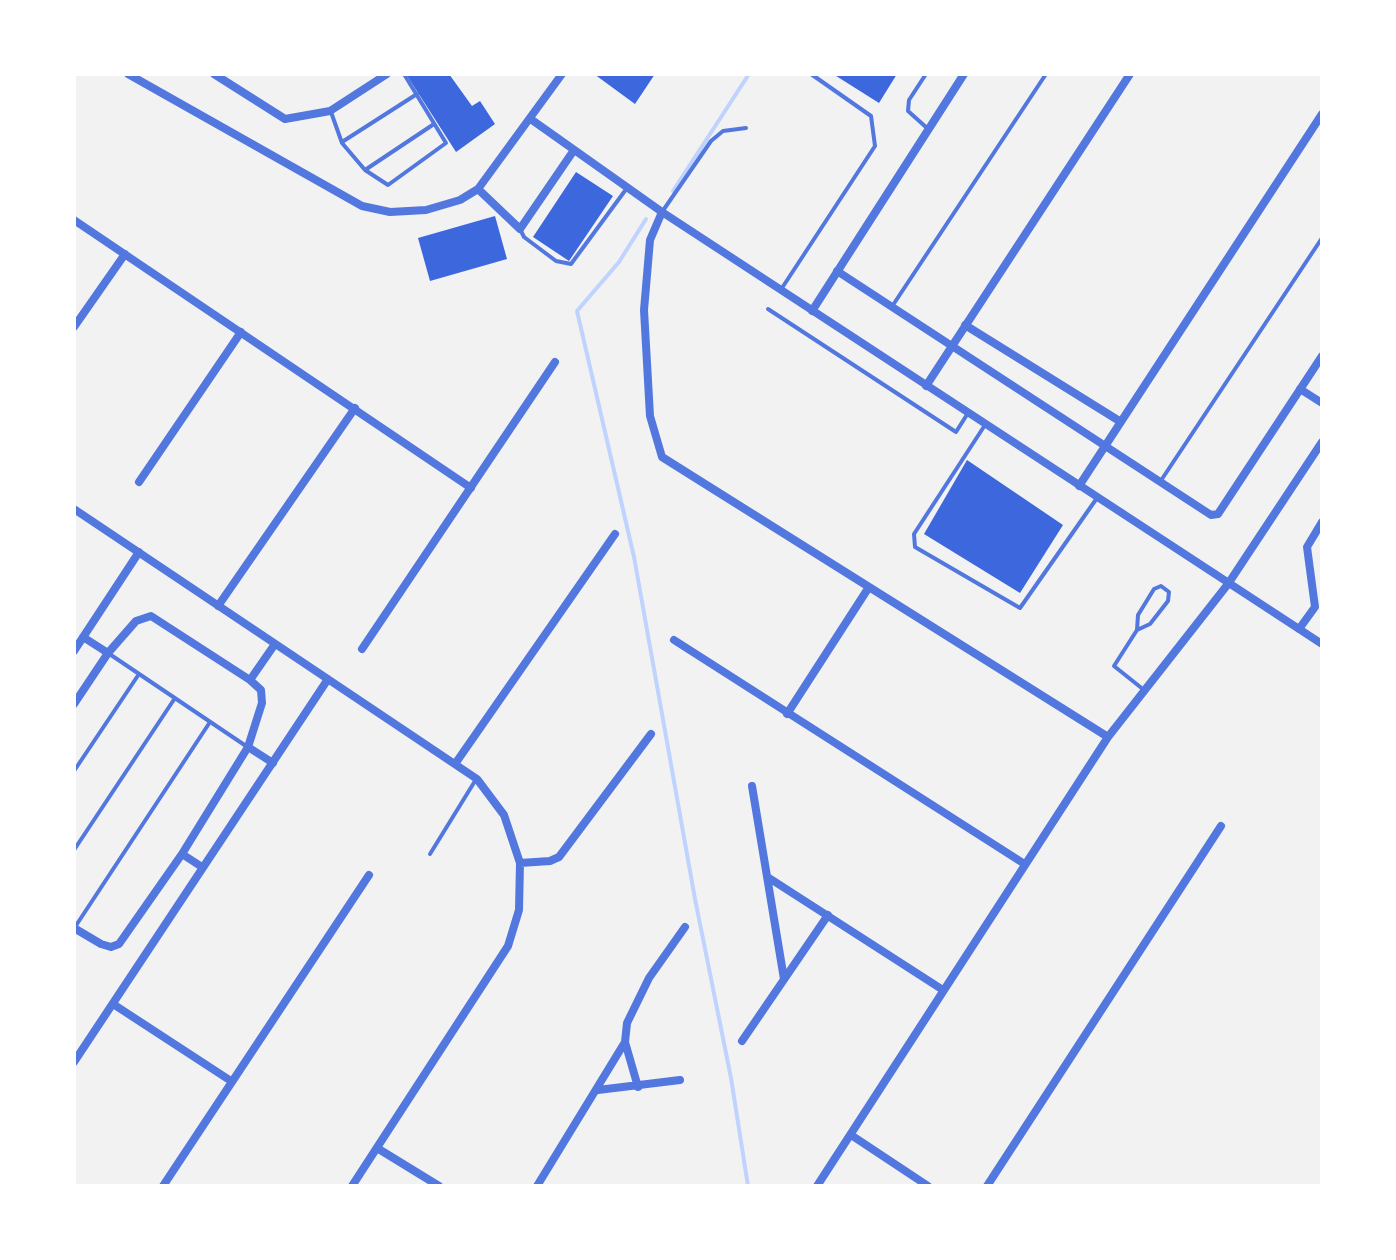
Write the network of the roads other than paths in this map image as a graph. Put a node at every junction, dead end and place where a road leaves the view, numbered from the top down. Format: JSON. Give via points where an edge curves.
{"nodes":[{"id":1,"x":128,"y":74,"type":"edge"},
{"id":2,"x":215,"y":74,"type":"edge"},
{"id":3,"x":387,"y":74,"type":"edge"},
{"id":4,"x":404,"y":74,"type":"edge"},
{"id":5,"x":562,"y":74,"type":"edge"},
{"id":6,"x":811,"y":74,"type":"edge"},
{"id":7,"x":926,"y":74,"type":"edge"},
{"id":8,"x":964,"y":74,"type":"edge"},
{"id":9,"x":1046,"y":74,"type":"edge"},
{"id":10,"x":1130,"y":74,"type":"edge"},
{"id":11,"x":417,"y":94,"type":"junction"},
{"id":12,"x":330,"y":111,"type":"junction"},
{"id":13,"x":1322,"y":114,"type":"edge"},
{"id":14,"x":532,"y":120,"type":"junction"},
{"id":15,"x":434,"y":124,"type":"junction"},
{"id":16,"x":746,"y":128,"type":"dead end"},
{"id":17,"x":929,"y":129,"type":"junction"},
{"id":18,"x":342,"y":143,"type":"junction"},
{"id":19,"x":574,"y":150,"type":"junction"},
{"id":20,"x":365,"y":170,"type":"junction"},
{"id":21,"x":627,"y":188,"type":"junction"},
{"id":22,"x":478,"y":189,"type":"junction"},
{"id":23,"x":662,"y":212,"type":"junction"},
{"id":24,"x":74,"y":220,"type":"edge"},
{"id":25,"x":520,"y":229,"type":"junction"},
{"id":26,"x":1322,"y":238,"type":"edge"},
{"id":27,"x":125,"y":254,"type":"junction"},
{"id":28,"x":837,"y":271,"type":"junction"},
{"id":29,"x":781,"y":290,"type":"junction"},
{"id":30,"x":892,"y":307,"type":"junction"},
{"id":31,"x":768,"y":309,"type":"dead end"},
{"id":32,"x":812,"y":311,"type":"junction"},
{"id":33,"x":965,"y":325,"type":"junction"},
{"id":34,"x":74,"y":327,"type":"edge"},
{"id":35,"x":241,"y":332,"type":"junction"},
{"id":36,"x":952,"y":346,"type":"junction"},
{"id":37,"x":1322,"y":356,"type":"edge"},
{"id":38,"x":555,"y":362,"type":"dead end"},
{"id":39,"x":926,"y":386,"type":"junction"},
{"id":40,"x":1300,"y":389,"type":"junction"},
{"id":41,"x":1322,"y":403,"type":"edge"},
{"id":42,"x":355,"y":408,"type":"junction"},
{"id":43,"x":968,"y":413,"type":"junction"},
{"id":44,"x":1121,"y":422,"type":"junction"},
{"id":45,"x":985,"y":425,"type":"junction"},
{"id":46,"x":1105,"y":446,"type":"junction"},
{"id":47,"x":1321,"y":447,"type":"edge"},
{"id":48,"x":139,"y":482,"type":"dead end"},
{"id":49,"x":1160,"y":482,"type":"junction"},
{"id":50,"x":1079,"y":486,"type":"junction"},
{"id":51,"x":471,"y":488,"type":"junction"},
{"id":52,"x":1097,"y":498,"type":"junction"},
{"id":53,"x":74,"y":509,"type":"edge"},
{"id":54,"x":1322,"y":522,"type":"edge"},
{"id":55,"x":615,"y":534,"type":"dead end"},
{"id":56,"x":139,"y":552,"type":"junction"},
{"id":57,"x":1228,"y":584,"type":"junction"},
{"id":58,"x":869,"y":587,"type":"junction"},
{"id":59,"x":218,"y":606,"type":"junction"},
{"id":60,"x":1318,"y":609,"type":"edge"},
{"id":61,"x":1299,"y":629,"type":"junction"},
{"id":62,"x":1137,"y":630,"type":"junction"},
{"id":63,"x":83,"y":637,"type":"junction"},
{"id":64,"x":674,"y":640,"type":"dead end"},
{"id":65,"x":275,"y":644,"type":"junction"},
{"id":66,"x":1322,"y":644,"type":"edge"},
{"id":67,"x":362,"y":649,"type":"dead end"},
{"id":68,"x":74,"y":651,"type":"edge"},
{"id":69,"x":108,"y":653,"type":"junction"},
{"id":70,"x":139,"y":674,"type":"junction"},
{"id":71,"x":328,"y":679,"type":"junction"},
{"id":72,"x":250,"y":680,"type":"junction"},
{"id":73,"x":1144,"y":690,"type":"junction"},
{"id":74,"x":175,"y":698,"type":"junction"},
{"id":75,"x":74,"y":704,"type":"edge"},
{"id":76,"x":787,"y":714,"type":"junction"},
{"id":77,"x":210,"y":722,"type":"junction"},
{"id":78,"x":651,"y":734,"type":"dead end"},
{"id":79,"x":1108,"y":737,"type":"junction"},
{"id":80,"x":248,"y":747,"type":"junction"},
{"id":81,"x":273,"y":763,"type":"junction"},
{"id":82,"x":455,"y":764,"type":"junction"},
{"id":83,"x":74,"y":771,"type":"edge"},
{"id":84,"x":477,"y":779,"type":"junction"},
{"id":85,"x":752,"y":786,"type":"dead end"},
{"id":86,"x":1221,"y":826,"type":"dead end"},
{"id":87,"x":74,"y":850,"type":"edge"},
{"id":88,"x":182,"y":854,"type":"junction"},
{"id":89,"x":430,"y":854,"type":"dead end"},
{"id":90,"x":520,"y":863,"type":"junction"},
{"id":91,"x":1023,"y":863,"type":"junction"},
{"id":92,"x":202,"y":867,"type":"junction"},
{"id":93,"x":369,"y":875,"type":"dead end"},
{"id":94,"x":769,"y":878,"type":"junction"},
{"id":95,"x":828,"y":915,"type":"junction"},
{"id":96,"x":685,"y":927,"type":"dead end"},
{"id":97,"x":74,"y":928,"type":"edge"},
{"id":98,"x":784,"y":979,"type":"junction"},
{"id":99,"x":943,"y":990,"type":"junction"},
{"id":100,"x":113,"y":1004,"type":"junction"},
{"id":101,"x":742,"y":1041,"type":"dead end"},
{"id":102,"x":625,"y":1042,"type":"junction"},
{"id":103,"x":74,"y":1062,"type":"edge"},
{"id":104,"x":680,"y":1080,"type":"dead end"},
{"id":105,"x":231,"y":1081,"type":"junction"},
{"id":106,"x":638,"y":1087,"type":"junction"},
{"id":107,"x":598,"y":1090,"type":"junction"},
{"id":108,"x":851,"y":1135,"type":"junction"},
{"id":109,"x":377,"y":1148,"type":"junction"},
{"id":110,"x":163,"y":1186,"type":"edge"},
{"id":111,"x":352,"y":1186,"type":"edge"},
{"id":112,"x":439,"y":1186,"type":"edge"},
{"id":113,"x":537,"y":1186,"type":"edge"},
{"id":114,"x":817,"y":1186,"type":"edge"},
{"id":115,"x":928,"y":1186,"type":"edge"},
{"id":116,"x":987,"y":1186,"type":"edge"}],
"edges":[{"from":1,"to":22,"type":"street","via":[[362,206],[390,212],[426,210]]},
{"from":2,"to":12,"type":"street","via":[[285,119]]},
{"from":3,"to":12,"type":"street"},
{"from":4,"to":11,"type":"lane"},
{"from":5,"to":14,"type":"street"},
{"from":6,"to":29,"type":"lane","via":[[871,116],[875,146]]},
{"from":7,"to":17,"type":"lane","via":[[908,111]]},
{"from":8,"to":17,"type":"street"},
{"from":9,"to":30,"type":"lane"},
{"from":10,"to":33,"type":"street"},
{"from":11,"to":15,"type":"lane"},
{"from":11,"to":18,"type":"lane"},
{"from":12,"to":18,"type":"lane"},
{"from":13,"to":44,"type":"street"},
{"from":14,"to":19,"type":"street"},
{"from":14,"to":22,"type":"street"},
{"from":15,"to":20,"type":"lane"},
{"from":15,"to":20,"type":"lane","via":[[446,143],[388,185]]},
{"from":16,"to":23,"type":"lane","via":[[723,131],[711,141]]},
{"from":17,"to":28,"type":"street"},
{"from":18,"to":20,"type":"lane"},
{"from":19,"to":21,"type":"street"},
{"from":19,"to":25,"type":"street"},
{"from":21,"to":23,"type":"street"},
{"from":21,"to":25,"type":"lane","via":[[571,264],[556,261]]},
{"from":22,"to":25,"type":"street"},
{"from":23,"to":29,"type":"street"},
{"from":23,"to":58,"type":"street","via":[[650,240],[644,310],[650,416],[662,457]]},
{"from":24,"to":27,"type":"street"},
{"from":26,"to":49,"type":"lane"},
{"from":27,"to":34,"type":"street"},
{"from":27,"to":35,"type":"street"},
{"from":28,"to":30,"type":"street"},
{"from":28,"to":32,"type":"street"},
{"from":29,"to":32,"type":"street"},
{"from":30,"to":36,"type":"street"},
{"from":31,"to":43,"type":"lane","via":[[956,432]]},
{"from":32,"to":39,"type":"street"},
{"from":33,"to":36,"type":"street"},
{"from":33,"to":44,"type":"street"},
{"from":35,"to":42,"type":"street"},
{"from":35,"to":48,"type":"street"},
{"from":36,"to":39,"type":"street"},
{"from":36,"to":46,"type":"street"},
{"from":37,"to":40,"type":"street"},
{"from":38,"to":51,"type":"street"},
{"from":39,"to":43,"type":"street"},
{"from":40,"to":41,"type":"street"},
{"from":40,"to":49,"type":"street","via":[[1218,514],[1211,515]]},
{"from":42,"to":51,"type":"street"},
{"from":42,"to":59,"type":"street"},
{"from":43,"to":45,"type":"street"},
{"from":44,"to":46,"type":"street"},
{"from":45,"to":50,"type":"street"},
{"from":45,"to":52,"type":"lane","via":[[914,534],[915,547],[1020,608]]},
{"from":46,"to":49,"type":"street"},
{"from":46,"to":50,"type":"street"},
{"from":47,"to":57,"type":"street"},
{"from":50,"to":52,"type":"street"},
{"from":51,"to":67,"type":"street"},
{"from":52,"to":57,"type":"street"},
{"from":53,"to":56,"type":"street"},
{"from":54,"to":60,"type":"street","via":[[1307,547]]},
{"from":55,"to":82,"type":"street"},
{"from":56,"to":59,"type":"street"},
{"from":56,"to":63,"type":"street"},
{"from":57,"to":61,"type":"street"},
{"from":57,"to":73,"type":"street"},
{"from":58,"to":76,"type":"street"},
{"from":58,"to":79,"type":"street"},
{"from":59,"to":65,"type":"street"},
{"from":60,"to":61,"type":"street"},
{"from":61,"to":66,"type":"street"},
{"from":62,"to":62,"type":"lane","via":[[1138,615],[1161,586],[1169,592],[1168,601],[1150,624]]},
{"from":62,"to":73,"type":"lane","via":[[1114,666]]},
{"from":63,"to":68,"type":"street"},
{"from":63,"to":69,"type":"street"},
{"from":64,"to":76,"type":"street"},
{"from":65,"to":71,"type":"street"},
{"from":65,"to":72,"type":"street"},
{"from":69,"to":70,"type":"lane"},
{"from":69,"to":72,"type":"street","via":[[136,621],[151,616]]},
{"from":69,"to":75,"type":"street"},
{"from":70,"to":74,"type":"lane"},
{"from":70,"to":83,"type":"lane"},
{"from":71,"to":81,"type":"street"},
{"from":71,"to":82,"type":"street"},
{"from":72,"to":80,"type":"street","via":[[261,690],[262,703]]},
{"from":73,"to":79,"type":"street"},
{"from":74,"to":77,"type":"lane"},
{"from":74,"to":87,"type":"lane"},
{"from":76,"to":91,"type":"street"},
{"from":77,"to":80,"type":"lane"},
{"from":77,"to":97,"type":"lane"},
{"from":78,"to":90,"type":"street","via":[[559,857]]},
{"from":79,"to":91,"type":"street"},
{"from":80,"to":81,"type":"street"},
{"from":80,"to":88,"type":"street"},
{"from":81,"to":92,"type":"street"},
{"from":82,"to":84,"type":"street"},
{"from":84,"to":89,"type":"lane"},
{"from":84,"to":90,"type":"street","via":[[504,815]]},
{"from":85,"to":94,"type":"street"},
{"from":86,"to":116,"type":"street"},
{"from":88,"to":92,"type":"street"},
{"from":88,"to":97,"type":"street","via":[[119,944],[101,944]]},
{"from":90,"to":109,"type":"street","via":[[519,910],[508,946]]},
{"from":91,"to":99,"type":"street"},
{"from":92,"to":100,"type":"street"},
{"from":93,"to":105,"type":"street"},
{"from":94,"to":95,"type":"street"},
{"from":94,"to":98,"type":"street"},
{"from":95,"to":98,"type":"street"},
{"from":95,"to":99,"type":"street"},
{"from":96,"to":102,"type":"street","via":[[633,1005]]},
{"from":98,"to":101,"type":"street"},
{"from":99,"to":108,"type":"street"},
{"from":100,"to":103,"type":"street"},
{"from":100,"to":105,"type":"street"},
{"from":102,"to":106,"type":"street"},
{"from":102,"to":107,"type":"street"},
{"from":104,"to":106,"type":"street"},
{"from":105,"to":110,"type":"street"},
{"from":106,"to":107,"type":"street"},
{"from":107,"to":113,"type":"street"},
{"from":108,"to":114,"type":"street"},
{"from":108,"to":115,"type":"street"},
{"from":109,"to":111,"type":"street"},
{"from":109,"to":112,"type":"street"}]}
